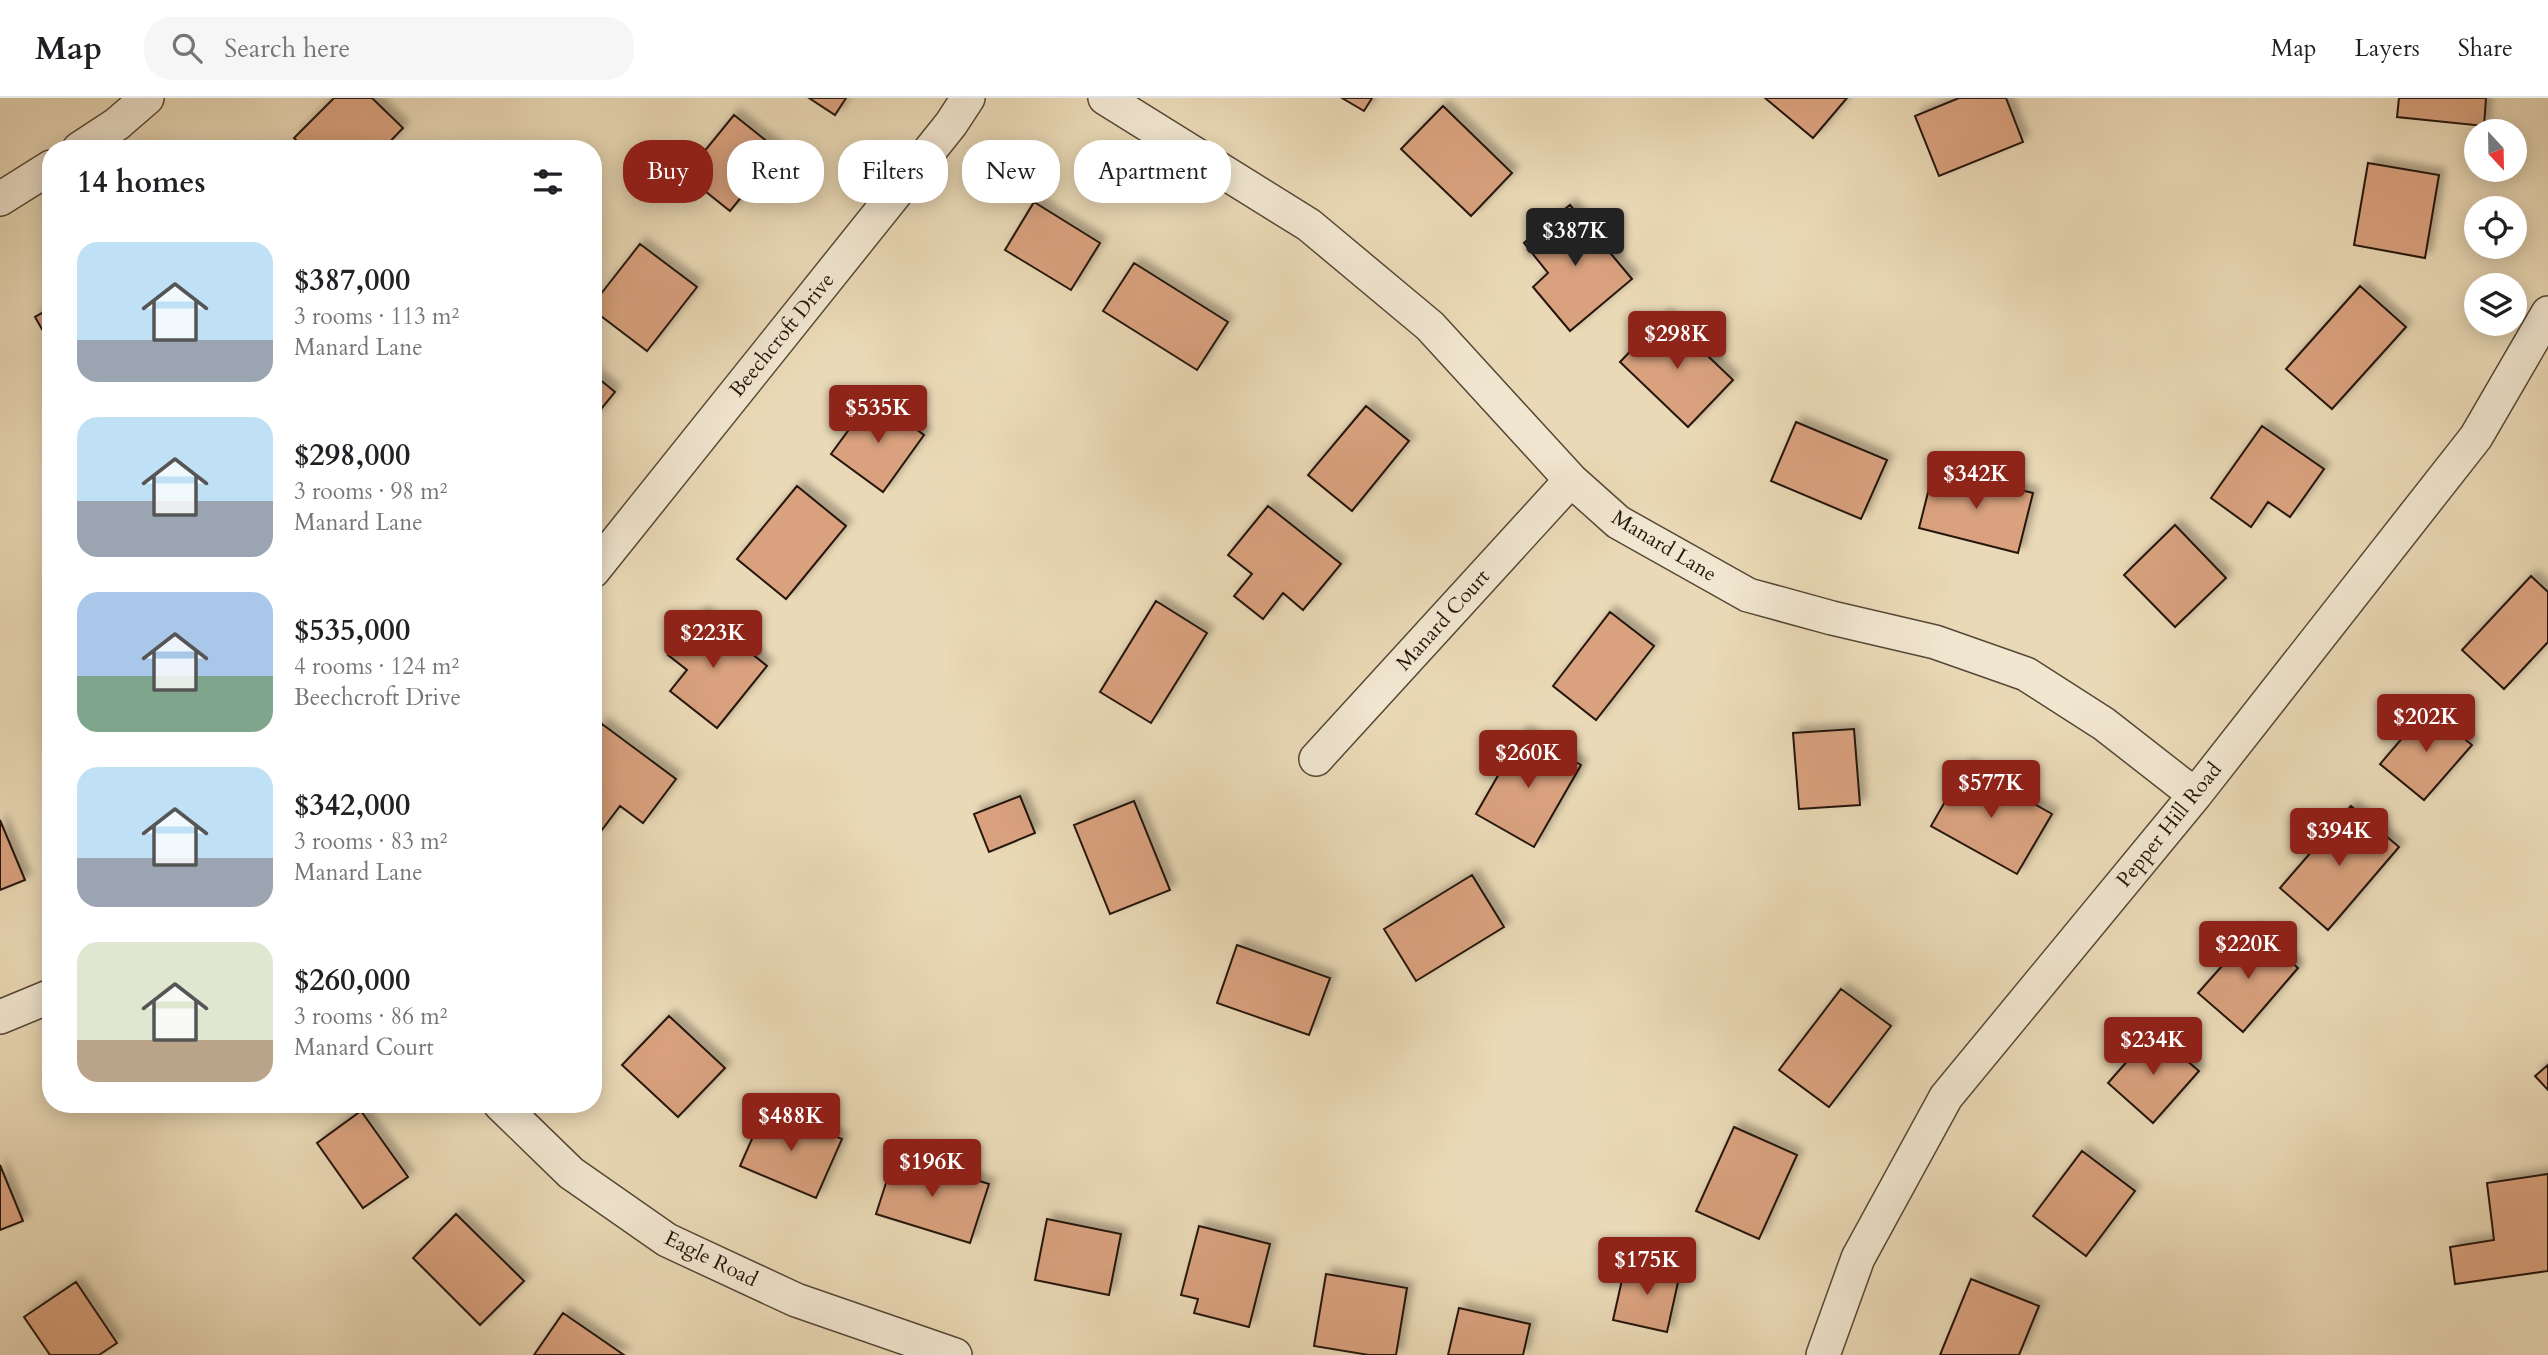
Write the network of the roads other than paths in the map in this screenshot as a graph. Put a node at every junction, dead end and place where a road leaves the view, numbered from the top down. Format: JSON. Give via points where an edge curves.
{"nodes":[{"id":1,"x":147,"y":98,"type":"edge"},
{"id":2,"x":968,"y":98,"type":"edge"},
{"id":3,"x":1104,"y":98,"type":"edge"},
{"id":4,"x":93,"y":140,"type":"edge"},
{"id":5,"x":42,"y":173,"type":"edge"},
{"id":6,"x":0,"y":199,"type":"edge"},
{"id":7,"x":2548,"y":314,"type":"edge"},
{"id":8,"x":1571,"y":480,"type":"junction"},
{"id":9,"x":602,"y":560,"type":"edge"},
{"id":10,"x":1316,"y":759,"type":"dead end"},
{"id":11,"x":2195,"y":795,"type":"junction"},
{"id":12,"x":42,"y":1000,"type":"edge"},
{"id":13,"x":0,"y":1017,"type":"edge"},
{"id":14,"x":509,"y":1113,"type":"edge"},
{"id":15,"x":956,"y":1355,"type":"edge"},
{"id":16,"x":1823,"y":1355,"type":"edge"}],
"edges":[{"from":1,"to":4,"type":"street"},
{"from":2,"to":9,"type":"street","name":"Beechcroft Drive"},
{"from":3,"to":8,"type":"street","name":"Manard Lane","via":[[1309,225],[1430,326]]},
{"from":5,"to":6,"type":"street"},
{"from":7,"to":11,"type":"street","name":"Pepper Hill Road","via":[[2476,437]]},
{"from":8,"to":10,"type":"street","name":"Manard Court"},
{"from":8,"to":11,"type":"street","name":"Manard Lane","via":[[1618,522],[1748,595],[1935,642],[2026,674],[2105,724]]},
{"from":11,"to":16,"type":"street","name":"Pepper Hill Road","via":[[1946,1097],[1858,1258]]},
{"from":12,"to":13,"type":"street"},
{"from":14,"to":15,"type":"street","name":"Eagle Road","via":[[571,1173],[667,1240],[796,1300]]}]}
